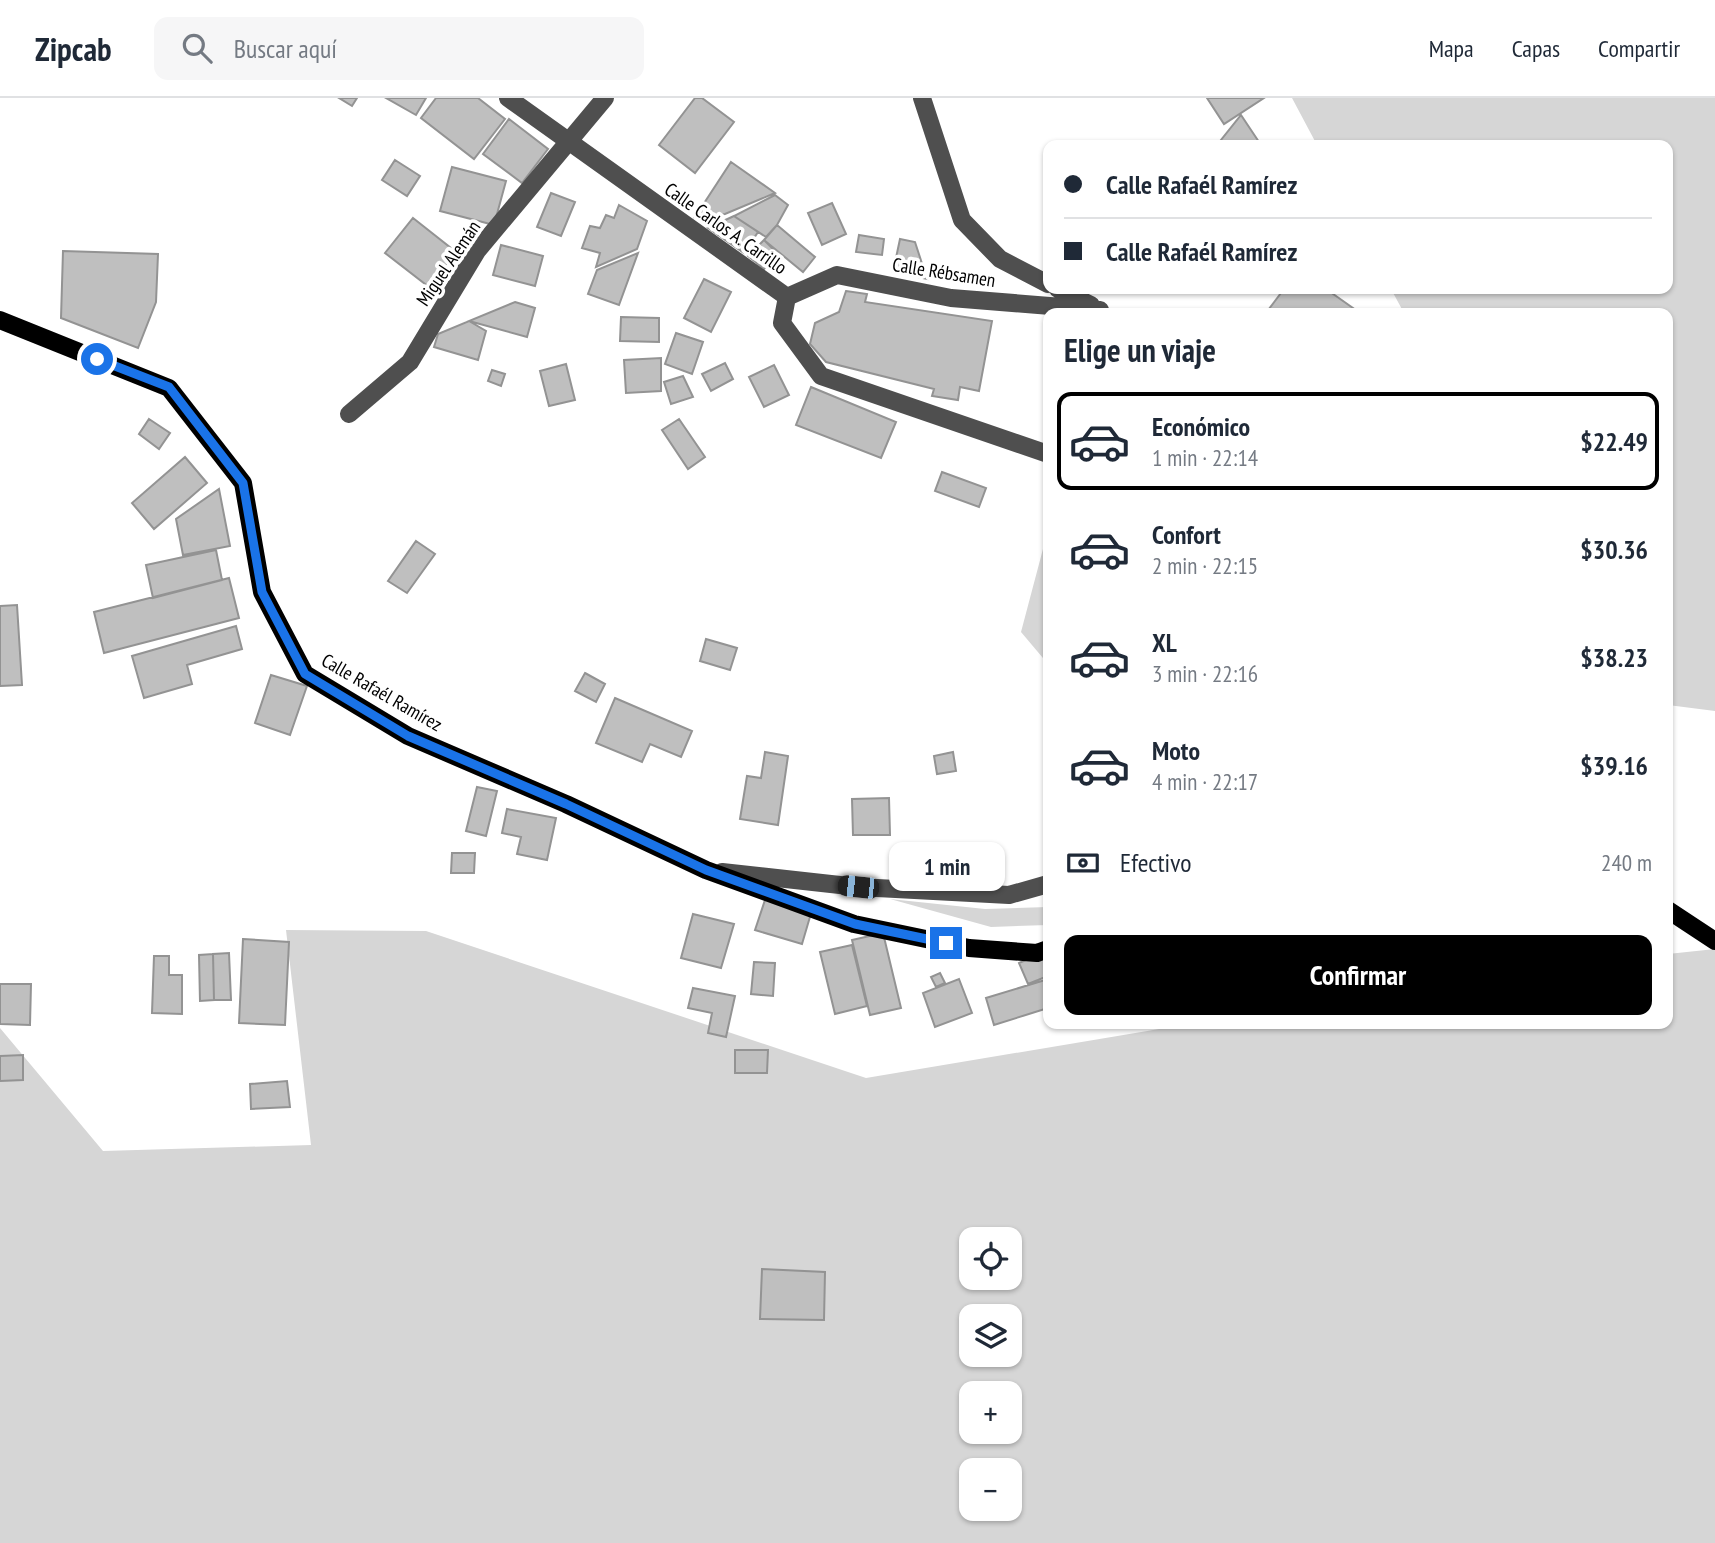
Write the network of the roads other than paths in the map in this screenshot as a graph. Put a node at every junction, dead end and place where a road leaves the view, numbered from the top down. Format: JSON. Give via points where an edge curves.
{"nodes":[{"id":1,"x":508,"y":98,"type":"edge"},
{"id":2,"x":606,"y":98,"type":"edge"},
{"id":3,"x":922,"y":98,"type":"edge"},
{"id":4,"x":569,"y":143,"type":"junction"},
{"id":5,"x":1043,"y":281,"type":"edge"},
{"id":6,"x":1068,"y":294,"type":"edge"},
{"id":7,"x":787,"y":298,"type":"junction"},
{"id":8,"x":1075,"y":308,"type":"edge"},
{"id":9,"x":1096,"y":308,"type":"edge"},
{"id":10,"x":0,"y":320,"type":"edge"},
{"id":11,"x":349,"y":414,"type":"dead end"},
{"id":12,"x":1043,"y":452,"type":"edge"},
{"id":13,"x":706,"y":870,"type":"junction"},
{"id":14,"x":1043,"y":885,"type":"edge"},
{"id":15,"x":1673,"y":913,"type":"edge"},
{"id":16,"x":1715,"y":941,"type":"edge"},
{"id":17,"x":1043,"y":951,"type":"edge"}],
"edges":[{"from":1,"to":4,"type":"street","name":"Calle Carlos A. Carrillo"},
{"from":2,"to":4,"type":"street","name":"Miguel Alemán"},
{"from":3,"to":5,"type":"street","via":[[962,220],[1000,259]]},
{"from":4,"to":7,"type":"street","name":"Calle Carlos A. Carrillo"},
{"from":4,"to":11,"type":"street","name":"Miguel Alemán","via":[[477,251],[410,362]]},
{"from":6,"to":9,"type":"street","name":"Calle Rébsamen"},
{"from":7,"to":8,"type":"street","name":"Calle Rébsamen","via":[[836,275],[951,298]]},
{"from":7,"to":12,"type":"street","name":"Calle Carlos A. Carrillo","via":[[782,323],[821,376]]},
{"from":10,"to":13,"type":"main road","name":"Calle Rafaél Ramírez","via":[[169,387],[243,483],[262,592],[305,674],[408,736]]},
{"from":13,"to":14,"type":"street","name":"Calle Rafaél Ramírez","via":[[858,887],[1009,895]]},
{"from":13,"to":17,"type":"main road","name":"Calle Rafaél Ramírez","via":[[855,924],[968,948]]},
{"from":15,"to":16,"type":"main road"}]}
